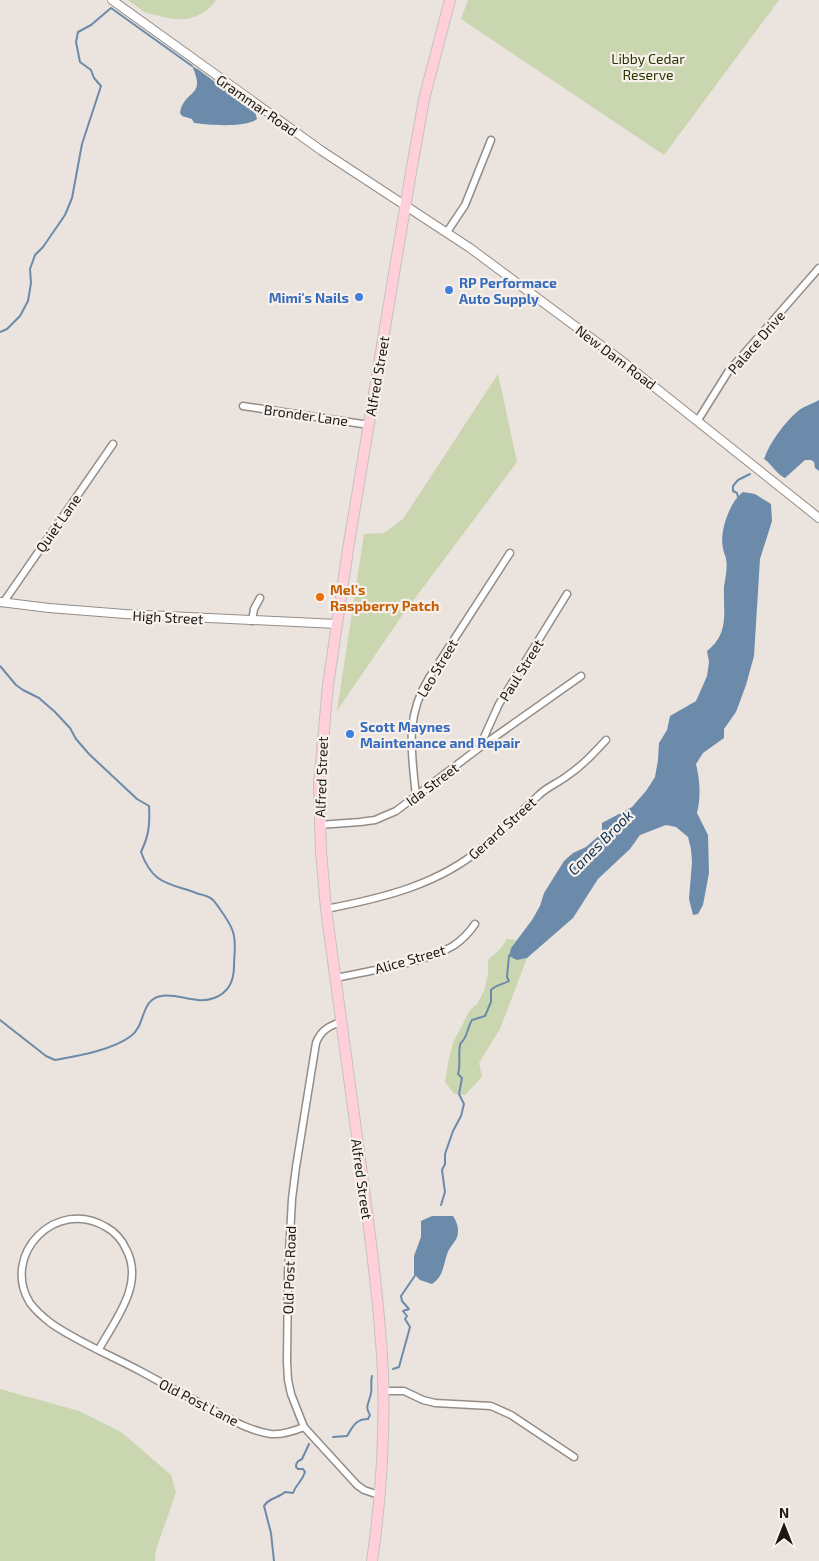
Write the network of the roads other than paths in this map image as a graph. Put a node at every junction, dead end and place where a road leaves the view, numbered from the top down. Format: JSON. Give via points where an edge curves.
{"nodes":[{"id":1,"x":112,"y":0,"type":"edge"},
{"id":2,"x":450,"y":0,"type":"edge"},
{"id":3,"x":491,"y":140,"type":"dead end"},
{"id":4,"x":406,"y":205,"type":"junction"},
{"id":5,"x":447,"y":232,"type":"junction"},
{"id":6,"x":819,"y":268,"type":"edge"},
{"id":7,"x":243,"y":406,"type":"dead end"},
{"id":8,"x":698,"y":420,"type":"junction"},
{"id":9,"x":369,"y":425,"type":"junction"},
{"id":10,"x":114,"y":444,"type":"dead end"},
{"id":11,"x":819,"y":518,"type":"edge"},
{"id":12,"x":510,"y":553,"type":"dead end"},
{"id":13,"x":567,"y":594,"type":"dead end"},
{"id":14,"x":260,"y":598,"type":"dead end"},
{"id":15,"x":1,"y":603,"type":"edge"},
{"id":16,"x":252,"y":621,"type":"junction"},
{"id":17,"x":338,"y":624,"type":"junction"},
{"id":18,"x":581,"y":676,"type":"dead end"},
{"id":19,"x":606,"y":740,"type":"dead end"},
{"id":20,"x":479,"y":748,"type":"junction"},
{"id":21,"x":416,"y":797,"type":"junction"},
{"id":22,"x":319,"y":825,"type":"junction"},
{"id":23,"x":326,"y":909,"type":"junction"},
{"id":24,"x":475,"y":924,"type":"dead end"},
{"id":25,"x":336,"y":978,"type":"junction"},
{"id":26,"x":341,"y":1022,"type":"junction"},
{"id":27,"x":99,"y":1349,"type":"junction"},
{"id":28,"x":382,"y":1391,"type":"junction"},
{"id":29,"x":304,"y":1427,"type":"junction"},
{"id":30,"x":574,"y":1457,"type":"dead end"},
{"id":31,"x":379,"y":1495,"type":"junction"},
{"id":32,"x":372,"y":1561,"type":"edge"}],
"edges":[{"from":1,"to":4,"type":"street","name":"Grammar Road","via":[[326,154]]},
{"from":2,"to":4,"type":"main road","name":"Alfred Street","via":[[424,99]]},
{"from":3,"to":5,"type":"street","via":[[465,205]]},
{"from":4,"to":5,"type":"street","name":"New Dam Road"},
{"from":4,"to":9,"type":"main road","name":"Alfred Street"},
{"from":5,"to":8,"type":"street","name":"New Dam Road"},
{"from":6,"to":8,"type":"street","name":"Palace Drive","via":[[728,372]]},
{"from":7,"to":9,"type":"street","name":"Bronder Lane"},
{"from":8,"to":11,"type":"street","name":"New Dam Road"},
{"from":9,"to":17,"type":"main road","name":"Alfred Street"},
{"from":10,"to":15,"type":"street","name":"Quiet Lane"},
{"from":12,"to":21,"type":"street","name":"Leo Street","via":[[418,698],[411,743]]},
{"from":13,"to":20,"type":"street","name":"Paul Street","via":[[499,704]]},
{"from":14,"to":16,"type":"street"},
{"from":15,"to":16,"type":"street","name":"High Street"},
{"from":16,"to":17,"type":"street","name":"High Street"},
{"from":17,"to":22,"type":"main road","name":"Alfred Street","via":[[322,736]]},
{"from":18,"to":20,"type":"street","name":"Ida Street"},
{"from":19,"to":23,"type":"street","name":"Gerard Street","via":[[566,778],[540,793],[485,846],[458,866],[400,892]]},
{"from":20,"to":21,"type":"street","name":"Ida Street"},
{"from":21,"to":22,"type":"street","name":"Ida Street","via":[[375,820]]},
{"from":22,"to":23,"type":"main road","name":"Alfred Street"},
{"from":23,"to":25,"type":"main road","name":"Alfred Street"},
{"from":24,"to":25,"type":"street","name":"Alice Street","via":[[463,938],[445,950]]},
{"from":25,"to":26,"type":"main road","name":"Alfred Street"},
{"from":26,"to":28,"type":"main road","name":"Alfred Street","via":[[375,1274]]},
{"from":26,"to":29,"type":"street","name":"Old Post Road","via":[[323,1030],[316,1043],[292,1199],[287,1362],[291,1394]]},
{"from":27,"to":27,"type":"street","name":"Old Post Lane","via":[[41,1316],[25,1292],[22,1274],[29,1246],[49,1226],[64,1220],[87,1220],[108,1228],[124,1245],[131,1259],[130,1290]]},
{"from":27,"to":29,"type":"street","name":"Old Post Lane","via":[[250,1428],[285,1434]]},
{"from":28,"to":30,"type":"street","via":[[404,1391],[435,1403],[491,1406],[511,1415]]},
{"from":28,"to":31,"type":"main road","name":"Alfred Street"},
{"from":29,"to":31,"type":"street","name":"Old Post Road","via":[[357,1485]]},
{"from":31,"to":32,"type":"main road","name":"Alfred Street"}]}
